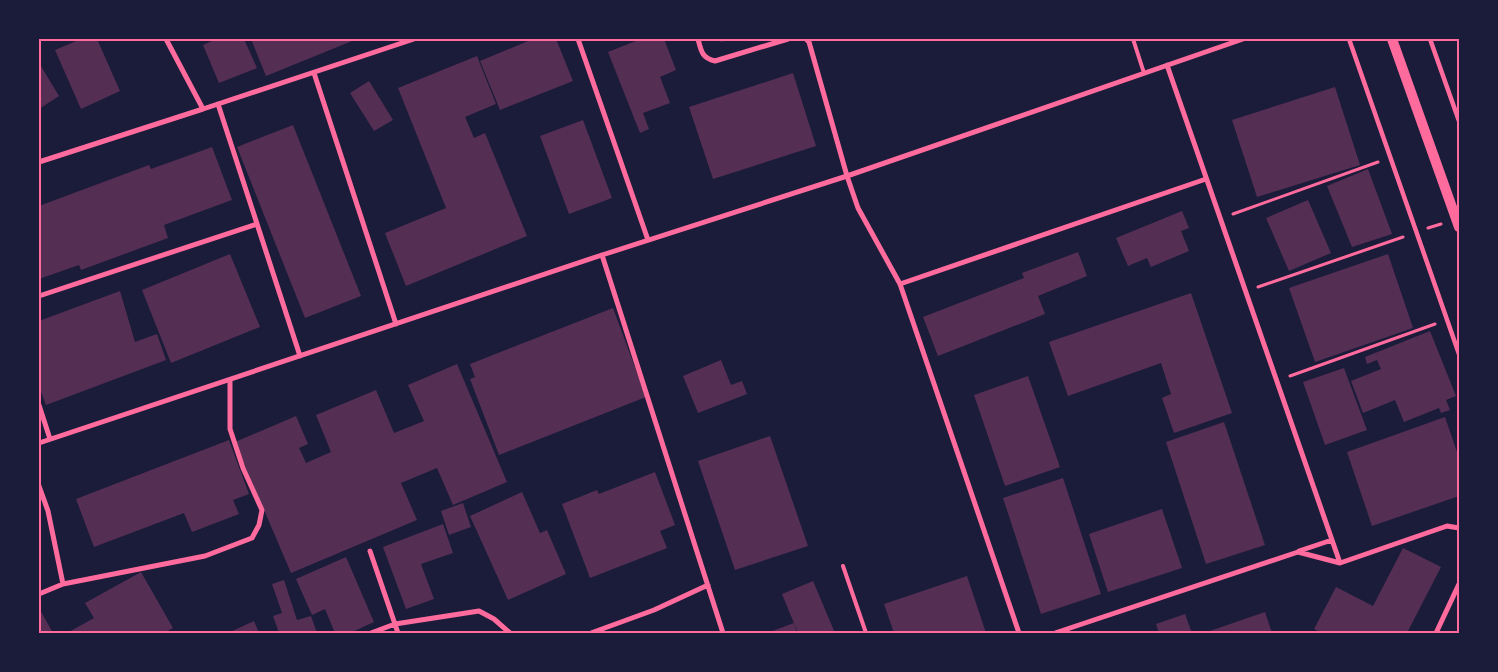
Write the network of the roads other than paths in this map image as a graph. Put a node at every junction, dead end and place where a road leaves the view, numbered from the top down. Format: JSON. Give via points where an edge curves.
{"nodes":[{"id":1,"x":166,"y":39,"type":"edge"},
{"id":2,"x":414,"y":39,"type":"edge"},
{"id":3,"x":578,"y":39,"type":"edge"},
{"id":4,"x":698,"y":39,"type":"edge"},
{"id":5,"x":788,"y":39,"type":"edge"},
{"id":6,"x":806,"y":39,"type":"edge"},
{"id":7,"x":1133,"y":39,"type":"edge"},
{"id":8,"x":1243,"y":39,"type":"edge"},
{"id":9,"x":1349,"y":39,"type":"edge"},
{"id":10,"x":1392,"y":39,"type":"edge"},
{"id":11,"x":1430,"y":39,"type":"edge"},
{"id":12,"x":1167,"y":65,"type":"junction"},
{"id":13,"x":314,"y":73,"type":"junction"},
{"id":14,"x":1144,"y":73,"type":"junction"},
{"id":15,"x":218,"y":104,"type":"junction"},
{"id":16,"x":203,"y":109,"type":"junction"},
{"id":17,"x":1459,"y":121,"type":"edge"},
{"id":18,"x":39,"y":162,"type":"edge"},
{"id":19,"x":847,"y":176,"type":"junction"},
{"id":20,"x":1206,"y":179,"type":"junction"},
{"id":21,"x":1458,"y":223,"type":"edge"},
{"id":22,"x":257,"y":224,"type":"junction"},
{"id":23,"x":648,"y":240,"type":"junction"},
{"id":24,"x":602,"y":255,"type":"junction"},
{"id":25,"x":900,"y":284,"type":"junction"},
{"id":26,"x":39,"y":296,"type":"edge"},
{"id":27,"x":396,"y":324,"type":"junction"},
{"id":28,"x":1459,"y":354,"type":"edge"},
{"id":29,"x":300,"y":356,"type":"junction"},
{"id":30,"x":230,"y":380,"type":"junction"},
{"id":31,"x":39,"y":404,"type":"edge"},
{"id":32,"x":50,"y":439,"type":"junction"},
{"id":33,"x":39,"y":443,"type":"edge"},
{"id":34,"x":39,"y":486,"type":"edge"},
{"id":35,"x":1459,"y":528,"type":"edge"},
{"id":36,"x":1332,"y":540,"type":"junction"},
{"id":37,"x":370,"y":551,"type":"dead end"},
{"id":38,"x":1298,"y":552,"type":"junction"},
{"id":39,"x":1340,"y":563,"type":"junction"},
{"id":40,"x":843,"y":566,"type":"dead end"},
{"id":41,"x":62,"y":584,"type":"junction"},
{"id":42,"x":1459,"y":584,"type":"edge"},
{"id":43,"x":708,"y":585,"type":"junction"},
{"id":44,"x":39,"y":594,"type":"edge"},
{"id":45,"x":395,"y":624,"type":"junction"},
{"id":46,"x":371,"y":633,"type":"edge"},
{"id":47,"x":398,"y":633,"type":"edge"},
{"id":48,"x":510,"y":633,"type":"edge"},
{"id":49,"x":591,"y":633,"type":"edge"},
{"id":50,"x":723,"y":633,"type":"edge"},
{"id":51,"x":866,"y":633,"type":"edge"},
{"id":52,"x":1019,"y":633,"type":"edge"},
{"id":53,"x":1055,"y":633,"type":"edge"},
{"id":54,"x":1436,"y":633,"type":"edge"}],
"edges":[{"from":1,"to":16,"type":"street"},
{"from":2,"to":13,"type":"street"},
{"from":3,"to":23,"type":"street"},
{"from":4,"to":5,"type":"street","via":[[702,55],[715,61]]},
{"from":6,"to":19,"type":"street"},
{"from":7,"to":14,"type":"lane"},
{"from":8,"to":12,"type":"street"},
{"from":9,"to":28,"type":"street"},
{"from":10,"to":21,"type":"main road"},
{"from":11,"to":17,"type":"street"},
{"from":12,"to":14,"type":"street"},
{"from":12,"to":20,"type":"street"},
{"from":13,"to":15,"type":"street"},
{"from":13,"to":27,"type":"street"},
{"from":14,"to":19,"type":"street"},
{"from":15,"to":16,"type":"street"},
{"from":15,"to":22,"type":"street"},
{"from":16,"to":18,"type":"street"},
{"from":19,"to":23,"type":"street"},
{"from":19,"to":25,"type":"street","via":[[858,208]]},
{"from":20,"to":25,"type":"street"},
{"from":20,"to":36,"type":"street"},
{"from":22,"to":26,"type":"street"},
{"from":22,"to":29,"type":"street"},
{"from":23,"to":24,"type":"street"},
{"from":24,"to":27,"type":"street"},
{"from":24,"to":43,"type":"street"},
{"from":25,"to":52,"type":"street"},
{"from":27,"to":29,"type":"street"},
{"from":29,"to":30,"type":"street"},
{"from":30,"to":32,"type":"street"},
{"from":30,"to":41,"type":"street","via":[[230,429],[262,510],[252,538],[205,556]]},
{"from":31,"to":32,"type":"street"},
{"from":32,"to":33,"type":"street"},
{"from":34,"to":41,"type":"street","via":[[48,511]]},
{"from":35,"to":39,"type":"street","via":[[1446,526]]},
{"from":36,"to":38,"type":"street"},
{"from":36,"to":39,"type":"street"},
{"from":37,"to":45,"type":"street"},
{"from":38,"to":39,"type":"street"},
{"from":38,"to":53,"type":"street"},
{"from":40,"to":51,"type":"lane"},
{"from":41,"to":44,"type":"street"},
{"from":42,"to":54,"type":"street"},
{"from":43,"to":49,"type":"street","via":[[654,610]]},
{"from":43,"to":50,"type":"street"},
{"from":45,"to":46,"type":"street"},
{"from":45,"to":47,"type":"street"},
{"from":45,"to":48,"type":"street","via":[[479,610]]}]}
